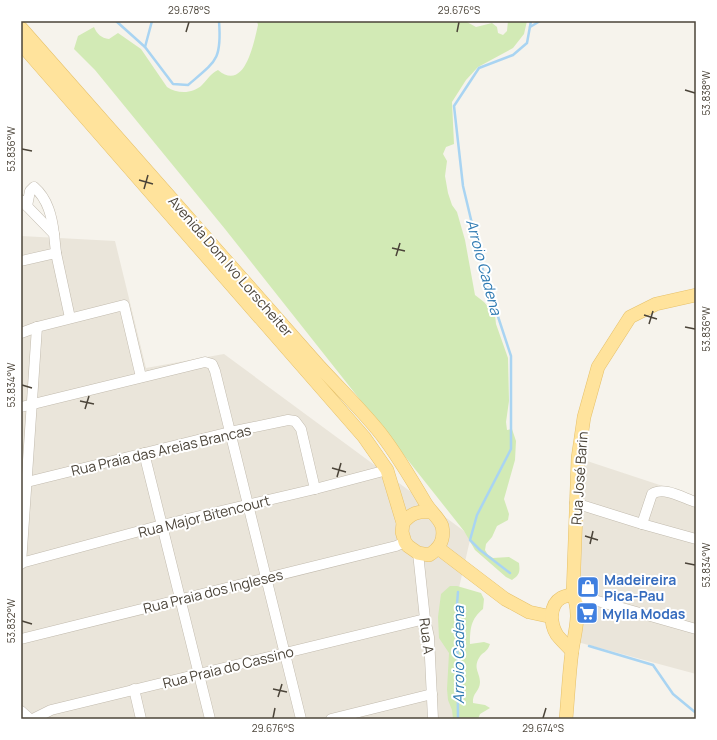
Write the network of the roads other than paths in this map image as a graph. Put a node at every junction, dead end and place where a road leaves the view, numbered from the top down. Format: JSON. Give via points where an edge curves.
{"nodes":[{"id":1,"x":21,"y":28,"type":"edge"},
{"id":2,"x":21,"y":44,"type":"edge"},
{"id":3,"x":24,"y":203,"type":"edge"},
{"id":4,"x":54,"y":234,"type":"junction"},
{"id":5,"x":56,"y":253,"type":"junction"},
{"id":6,"x":21,"y":261,"type":"edge"},
{"id":7,"x":696,"y":295,"type":"edge"},
{"id":8,"x":70,"y":318,"type":"junction"},
{"id":9,"x":37,"y":327,"type":"junction"},
{"id":10,"x":21,"y":333,"type":"edge"},
{"id":11,"x":141,"y":377,"type":"junction"},
{"id":12,"x":32,"y":403,"type":"junction"},
{"id":13,"x":21,"y":407,"type":"edge"},
{"id":14,"x":230,"y":432,"type":"junction"},
{"id":15,"x":144,"y":453,"type":"junction"},
{"id":16,"x":387,"y":470,"type":"junction"},
{"id":17,"x":26,"y":482,"type":"junction"},
{"id":18,"x":316,"y":488,"type":"junction"},
{"id":19,"x":696,"y":502,"type":"edge"},
{"id":20,"x":575,"y":503,"type":"junction"},
{"id":21,"x":248,"y":505,"type":"junction"},
{"id":22,"x":431,"y":512,"type":"junction"},
{"id":23,"x":403,"y":523,"type":"junction"},
{"id":24,"x":642,"y":524,"type":"junction"},
{"id":25,"x":162,"y":526,"type":"junction"},
{"id":26,"x":696,"y":539,"type":"edge"},
{"id":27,"x":405,"y":542,"type":"junction"},
{"id":28,"x":438,"y":548,"type":"junction"},
{"id":29,"x":418,"y":553,"type":"junction"},
{"id":30,"x":21,"y":563,"type":"edge"},
{"id":31,"x":267,"y":578,"type":"junction"},
{"id":32,"x":573,"y":594,"type":"junction"},
{"id":33,"x":180,"y":599,"type":"junction"},
{"id":34,"x":552,"y":617,"type":"junction"},
{"id":35,"x":425,"y":619,"type":"junction"},
{"id":36,"x":696,"y":628,"type":"edge"},
{"id":37,"x":21,"y":639,"type":"edge"},
{"id":38,"x":572,"y":651,"type":"junction"},
{"id":39,"x":285,"y":653,"type":"junction"},
{"id":40,"x":199,"y":674,"type":"junction"},
{"id":41,"x":134,"y":690,"type":"junction"},
{"id":42,"x":432,"y":694,"type":"junction"},
{"id":43,"x":21,"y":711,"type":"edge"},
{"id":44,"x":32,"y":719,"type":"edge"},
{"id":45,"x":141,"y":719,"type":"edge"},
{"id":46,"x":210,"y":719,"type":"edge"},
{"id":47,"x":301,"y":719,"type":"edge"},
{"id":48,"x":331,"y":719,"type":"edge"},
{"id":49,"x":433,"y":719,"type":"edge"},
{"id":50,"x":566,"y":719,"type":"edge"}],
"edges":[{"from":1,"to":22,"type":"main road","name":"Avenida Dom Ivo Lorscheiter","via":[[380,433]]},
{"from":2,"to":16,"type":"main road","name":"Avenida Dom Ivo Lorscheiter","via":[[364,438]]},
{"from":3,"to":4,"type":"street"},
{"from":3,"to":4,"type":"street","via":[[34,187],[44,197]]},
{"from":4,"to":5,"type":"street"},
{"from":5,"to":6,"type":"street"},
{"from":5,"to":8,"type":"street"},
{"from":7,"to":20,"type":"main road","name":"Rua José Barin","via":[[656,304],[630,317],[598,367],[584,417]]},
{"from":8,"to":9,"type":"street"},
{"from":8,"to":11,"type":"street","via":[[124,305]]},
{"from":9,"to":10,"type":"street"},
{"from":9,"to":12,"type":"street"},
{"from":11,"to":12,"type":"street"},
{"from":11,"to":14,"type":"street","via":[[205,362],[212,364]]},
{"from":12,"to":13,"type":"street"},
{"from":12,"to":17,"type":"street"},
{"from":14,"to":15,"type":"street","name":"Rua Praia das Areias Brancas"},
{"from":14,"to":18,"type":"street","name":"Rua Praia das Areias Brancas","via":[[288,420],[295,421],[301,429]]},
{"from":14,"to":21,"type":"street"},
{"from":15,"to":17,"type":"street","name":"Rua Praia das Areias Brancas"},
{"from":15,"to":25,"type":"street"},
{"from":16,"to":18,"type":"street","name":"Rua Major Bitencourt"},
{"from":16,"to":23,"type":"main road","name":"Avenida Dom Ivo Lorscheiter"},
{"from":17,"to":30,"type":"street"},
{"from":18,"to":21,"type":"street","name":"Rua Major Bitencourt"},
{"from":19,"to":24,"type":"street","via":[[662,490],[655,492],[652,494]]},
{"from":20,"to":24,"type":"street"},
{"from":20,"to":32,"type":"main road","name":"Rua José Barin"},
{"from":21,"to":25,"type":"street","name":"Rua Major Bitencourt"},
{"from":21,"to":31,"type":"street"},
{"from":22,"to":23,"type":"main road","via":[[416,512]]},
{"from":22,"to":28,"type":"main road","name":"Avenida Dom Ivo Lorscheiter","via":[[442,526],[443,537]]},
{"from":23,"to":27,"type":"main road","name":"Avenida Dom Ivo Lorscheiter"},
{"from":24,"to":26,"type":"street"},
{"from":25,"to":30,"type":"street","name":"Rua Major Bitencourt"},
{"from":25,"to":33,"type":"street"},
{"from":27,"to":29,"type":"main road"},
{"from":27,"to":31,"type":"street","name":"Rua Praia dos Ingleses"},
{"from":28,"to":29,"type":"main road","via":[[429,555]]},
{"from":28,"to":34,"type":"main road","via":[[505,599],[529,612]]},
{"from":29,"to":35,"type":"street","name":"Rua A"},
{"from":31,"to":33,"type":"street","name":"Rua Praia dos Ingleses"},
{"from":31,"to":39,"type":"street"},
{"from":32,"to":34,"type":"main road","via":[[561,598],[553,609]]},
{"from":32,"to":36,"type":"street"},
{"from":32,"to":38,"type":"main road","name":"Rua José Barin","via":[[577,604],[578,620]]},
{"from":33,"to":37,"type":"street","name":"Rua Praia dos Ingleses"},
{"from":33,"to":40,"type":"street"},
{"from":34,"to":38,"type":"main road","via":[[558,636]]},
{"from":35,"to":39,"type":"street","name":"Rua Praia do Cassino"},
{"from":35,"to":42,"type":"street","name":"Rua A","via":[[429,637]]},
{"from":38,"to":50,"type":"main road","name":"Rua José Barin"},
{"from":39,"to":40,"type":"street","name":"Rua Praia do Cassino"},
{"from":39,"to":47,"type":"street"},
{"from":40,"to":41,"type":"street","name":"Rua Praia do Cassino"},
{"from":40,"to":46,"type":"street"},
{"from":41,"to":44,"type":"street","name":"Rua Praia do Cassino","via":[[51,710]]},
{"from":41,"to":45,"type":"street"},
{"from":42,"to":48,"type":"street"},
{"from":42,"to":49,"type":"street","name":"Rua A"},
{"from":43,"to":44,"type":"street","name":"Rua Praia do Cassino"}]}
